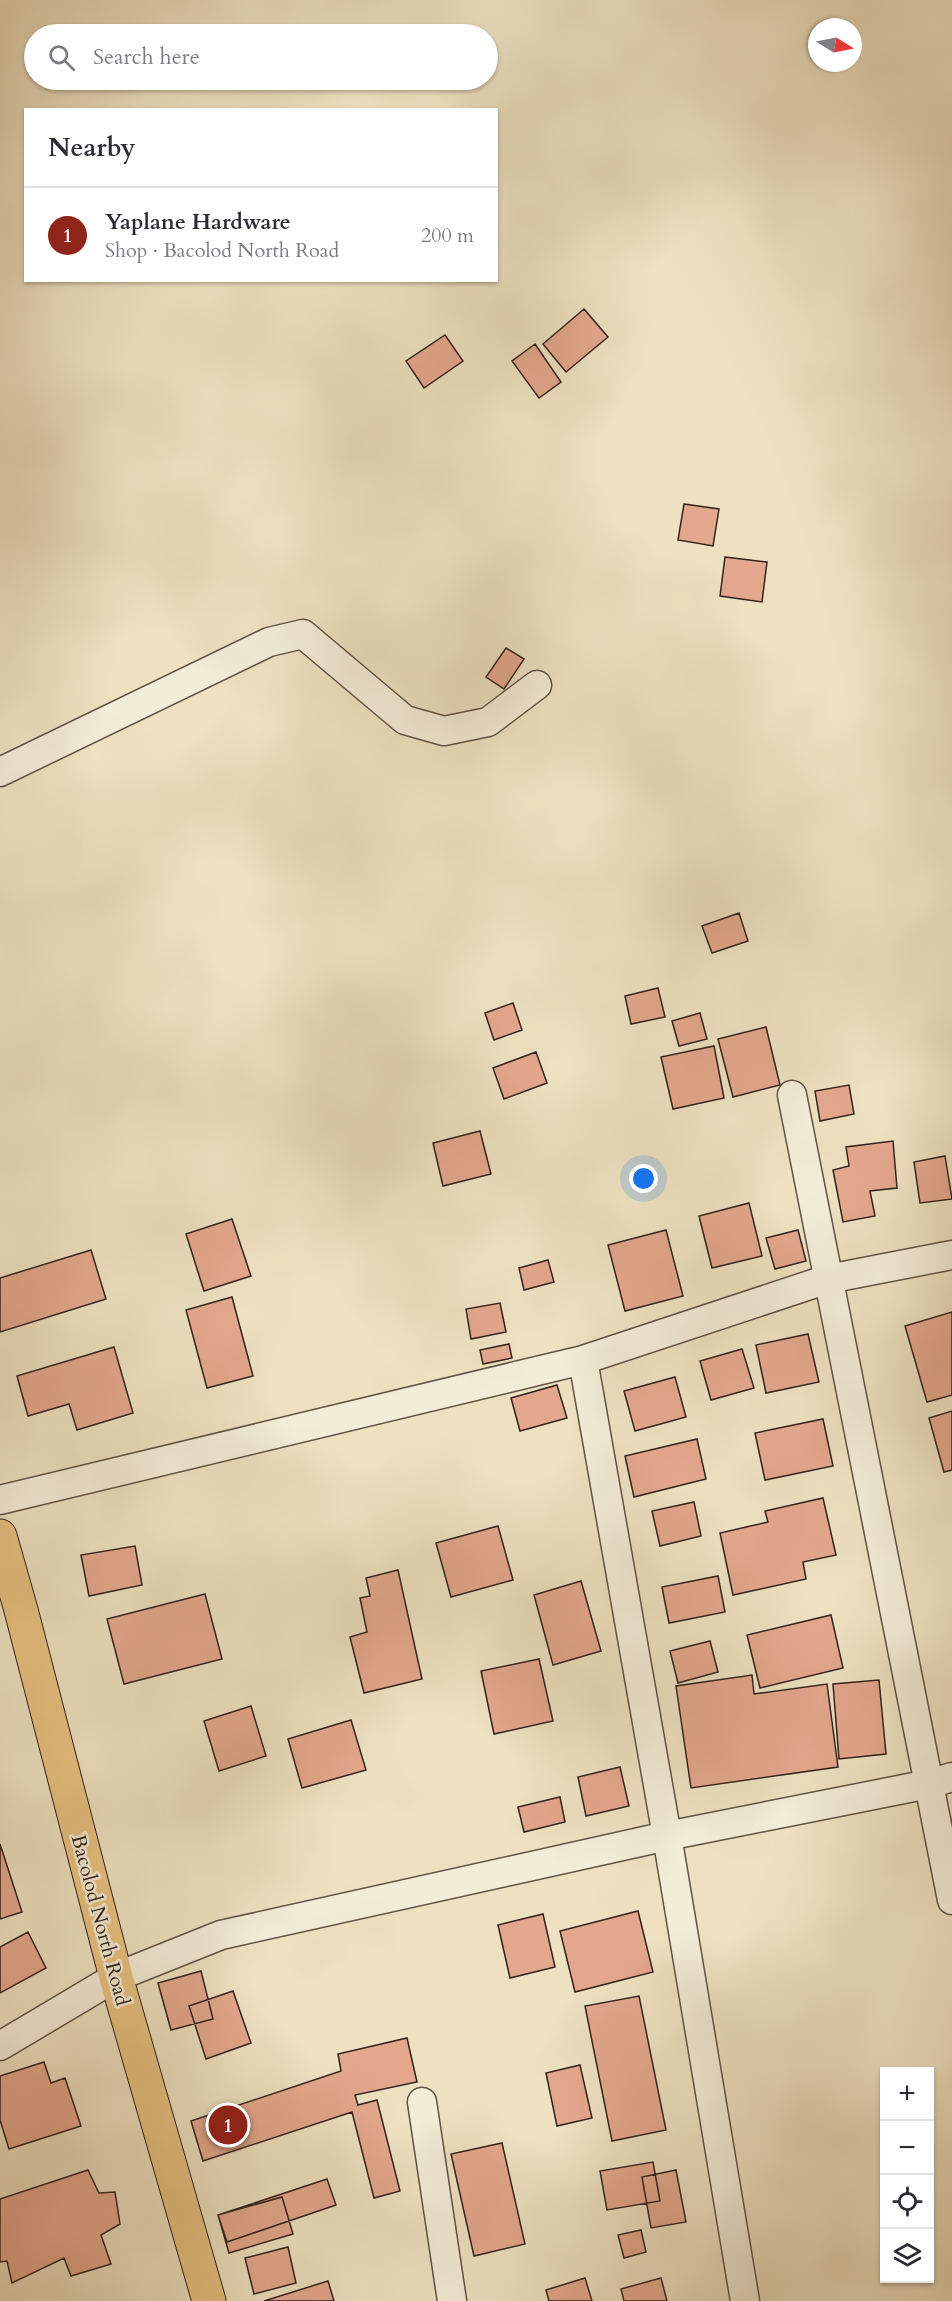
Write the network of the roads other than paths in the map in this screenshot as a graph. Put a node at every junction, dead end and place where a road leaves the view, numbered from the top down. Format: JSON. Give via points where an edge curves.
{"nodes":[{"id":1,"x":537,"y":685,"type":"dead end"},
{"id":2,"x":0,"y":772,"type":"edge"},
{"id":3,"x":792,"y":1095,"type":"dead end"},
{"id":4,"x":952,"y":1255,"type":"edge"},
{"id":5,"x":828,"y":1279,"type":"junction"},
{"id":6,"x":584,"y":1360,"type":"junction"},
{"id":7,"x":0,"y":1500,"type":"edge"},
{"id":8,"x":0,"y":1536,"type":"edge"},
{"id":9,"x":940,"y":1780,"type":"edge"},
{"id":10,"x":667,"y":1836,"type":"junction"},
{"id":11,"x":952,"y":1900,"type":"edge"},
{"id":12,"x":116,"y":1977,"type":"junction"},
{"id":13,"x":0,"y":2046,"type":"edge"},
{"id":14,"x":422,"y":2102,"type":"dead end"},
{"id":15,"x":209,"y":2301,"type":"edge"},
{"id":16,"x":452,"y":2301,"type":"edge"},
{"id":17,"x":745,"y":2301,"type":"edge"}],
"edges":[{"from":1,"to":2,"type":"street","via":[[488,722],[444,730],[405,720],[303,634],[269,642]]},
{"from":3,"to":5,"type":"street"},
{"from":4,"to":5,"type":"street"},
{"from":5,"to":6,"type":"street"},
{"from":5,"to":9,"type":"street"},
{"from":6,"to":7,"type":"street"},
{"from":6,"to":10,"type":"street"},
{"from":8,"to":12,"type":"highway","name":"Bacolod North Road"},
{"from":9,"to":10,"type":"street"},
{"from":9,"to":11,"type":"street"},
{"from":10,"to":12,"type":"street","via":[[220,1935]]},
{"from":10,"to":17,"type":"street"},
{"from":12,"to":13,"type":"street"},
{"from":12,"to":15,"type":"highway","name":"Bacolod North Road"},
{"from":14,"to":16,"type":"street"}]}
